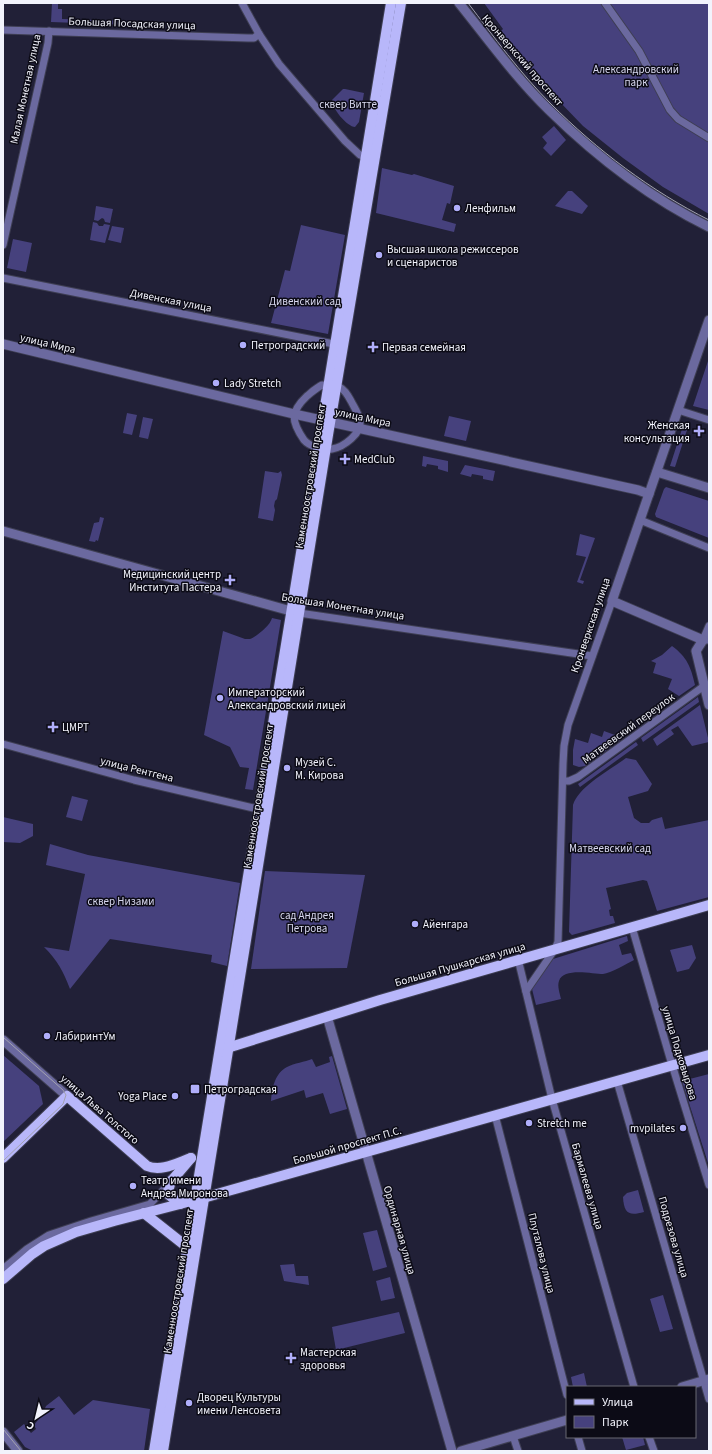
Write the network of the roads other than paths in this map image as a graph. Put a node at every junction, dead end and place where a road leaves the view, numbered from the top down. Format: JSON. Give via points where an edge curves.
{"nodes":[{"id":1,"x":242,"y":3,"type":"edge"},
{"id":2,"x":391,"y":3,"type":"edge"},
{"id":3,"x":401,"y":3,"type":"edge"},
{"id":4,"x":459,"y":3,"type":"edge"},
{"id":5,"x":605,"y":3,"type":"edge"},
{"id":6,"x":3,"y":30,"type":"edge"},
{"id":7,"x":49,"y":31,"type":"junction"},
{"id":8,"x":259,"y":34,"type":"junction"},
{"id":9,"x":709,"y":138,"type":"edge"},
{"id":10,"x":366,"y":157,"type":"junction"},
{"id":11,"x":709,"y":227,"type":"edge"},
{"id":12,"x":3,"y":245,"type":"edge"},
{"id":13,"x":3,"y":278,"type":"edge"},
{"id":14,"x":709,"y":320,"type":"edge"},
{"id":15,"x":3,"y":344,"type":"edge"},
{"id":16,"x":334,"y":344,"type":"junction"},
{"id":17,"x":332,"y":386,"type":"junction"},
{"id":18,"x":678,"y":410,"type":"junction"},
{"id":19,"x":294,"y":414,"type":"junction"},
{"id":20,"x":709,"y":420,"type":"edge"},
{"id":21,"x":326,"y":421,"type":"junction"},
{"id":22,"x":359,"y":429,"type":"junction"},
{"id":23,"x":322,"y":448,"type":"junction"},
{"id":24,"x":657,"y":472,"type":"junction"},
{"id":25,"x":709,"y":488,"type":"edge"},
{"id":26,"x":649,"y":494,"type":"junction"},
{"id":27,"x":640,"y":520,"type":"junction"},
{"id":28,"x":3,"y":531,"type":"edge"},
{"id":29,"x":709,"y":548,"type":"edge"},
{"id":30,"x":612,"y":601,"type":"junction"},
{"id":31,"x":295,"y":612,"type":"junction"},
{"id":32,"x":709,"y":626,"type":"edge"},
{"id":33,"x":706,"y":640,"type":"edge"},
{"id":34,"x":592,"y":656,"type":"junction"},
{"id":35,"x":707,"y":684,"type":"edge"},
{"id":36,"x":709,"y":706,"type":"edge"},
{"id":37,"x":3,"y":744,"type":"edge"},
{"id":38,"x":562,"y":782,"type":"junction"},
{"id":39,"x":263,"y":810,"type":"junction"},
{"id":40,"x":709,"y":905,"type":"edge"},
{"id":41,"x":632,"y":927,"type":"junction"},
{"id":42,"x":555,"y":949,"type":"junction"},
{"id":43,"x":518,"y":959,"type":"junction"},
{"id":44,"x":526,"y":991,"type":"junction"},
{"id":45,"x":327,"y":1016,"type":"junction"},
{"id":46,"x":3,"y":1040,"type":"edge"},
{"id":47,"x":224,"y":1049,"type":"junction"},
{"id":48,"x":709,"y":1055,"type":"edge"},
{"id":49,"x":672,"y":1065,"type":"junction"},
{"id":50,"x":617,"y":1081,"type":"junction"},
{"id":51,"x":67,"y":1096,"type":"junction"},
{"id":52,"x":552,"y":1099,"type":"junction"},
{"id":53,"x":495,"y":1115,"type":"junction"},
{"id":54,"x":204,"y":1143,"type":"junction"},
{"id":55,"x":365,"y":1152,"type":"junction"},
{"id":56,"x":3,"y":1158,"type":"edge"},
{"id":57,"x":191,"y":1158,"type":"junction"},
{"id":58,"x":169,"y":1183,"type":"junction"},
{"id":59,"x":709,"y":1185,"type":"edge"},
{"id":60,"x":199,"y":1199,"type":"junction"},
{"id":61,"x":180,"y":1204,"type":"junction"},
{"id":62,"x":144,"y":1213,"type":"junction"},
{"id":63,"x":187,"y":1247,"type":"junction"},
{"id":64,"x":3,"y":1269,"type":"edge"},
{"id":65,"x":3,"y":1279,"type":"edge"},
{"id":66,"x":706,"y":1380,"type":"edge"},
{"id":67,"x":634,"y":1386,"type":"edge"},
{"id":68,"x":685,"y":1386,"type":"edge"},
{"id":69,"x":566,"y":1391,"type":"edge"},
{"id":70,"x":709,"y":1399,"type":"edge"},
{"id":71,"x":566,"y":1420,"type":"edge"},
{"id":72,"x":3,"y":1432,"type":"edge"},
{"id":73,"x":513,"y":1436,"type":"junction"},
{"id":74,"x":578,"y":1438,"type":"edge"},
{"id":75,"x":649,"y":1438,"type":"edge"},
{"id":76,"x":18,"y":1451,"type":"edge"},
{"id":77,"x":154,"y":1451,"type":"edge"},
{"id":78,"x":162,"y":1451,"type":"edge"},
{"id":79,"x":452,"y":1451,"type":"edge"},
{"id":80,"x":461,"y":1451,"type":"edge"},
{"id":81,"x":518,"y":1451,"type":"edge"},
{"id":82,"x":582,"y":1451,"type":"edge"},
{"id":83,"x":654,"y":1451,"type":"edge"}],
"edges":[{"from":1,"to":8,"type":"street"},
{"from":2,"to":10,"type":"main road","name":"Каменноостровский проспект"},
{"from":3,"to":17,"type":"main road","name":"Каменноостровский проспект"},
{"from":4,"to":11,"type":"street","name":"Кронверкский проспект","via":[[529,88],[578,137],[648,191]]},
{"from":5,"to":9,"type":"street","via":[[639,51],[670,110],[678,119]]},
{"from":6,"to":7,"type":"street","name":"Большая Посадская улица"},
{"from":7,"to":8,"type":"street","name":"Большая Посадская улица","via":[[248,38],[254,38]]},
{"from":7,"to":12,"type":"street","name":"Малая Монетная улица"},
{"from":8,"to":10,"type":"street","via":[[279,64],[314,106],[351,148]]},
{"from":10,"to":16,"type":"main road","name":"Каменноостровский проспект"},
{"from":13,"to":16,"type":"street","name":"Дивенская улица"},
{"from":14,"to":18,"type":"street","name":"Кронверкская улица"},
{"from":15,"to":19,"type":"street","name":"улица Мира"},
{"from":16,"to":17,"type":"main road","name":"Каменноостровский проспект"},
{"from":17,"to":19,"type":"street","via":[[317,387],[299,403]]},
{"from":17,"to":21,"type":"main road","name":"Каменноостровский проспект"},
{"from":17,"to":22,"type":"street","via":[[342,388],[346,392],[358,414]]},
{"from":18,"to":20,"type":"street"},
{"from":18,"to":24,"type":"street","name":"Кронверкская улица"},
{"from":19,"to":21,"type":"street","name":"улица Мира"},
{"from":19,"to":23,"type":"street","via":[[296,428],[306,442]]},
{"from":21,"to":22,"type":"street","name":"улица Мира"},
{"from":21,"to":23,"type":"main road","name":"Каменноостровский проспект"},
{"from":22,"to":23,"type":"street","via":[[352,438],[337,447]]},
{"from":22,"to":26,"type":"street","name":"улица Мира"},
{"from":23,"to":31,"type":"main road","name":"Каменноостровский проспект"},
{"from":24,"to":25,"type":"street"},
{"from":24,"to":26,"type":"street","name":"Кронверкская улица"},
{"from":26,"to":27,"type":"street","name":"Кронверкская улица"},
{"from":27,"to":29,"type":"street"},
{"from":27,"to":30,"type":"street","name":"Кронверкская улица"},
{"from":28,"to":31,"type":"street","name":"Большая Монетная улица"},
{"from":30,"to":33,"type":"street"},
{"from":30,"to":34,"type":"street","name":"Кронверкская улица"},
{"from":31,"to":34,"type":"street","name":"Большая Монетная улица"},
{"from":31,"to":39,"type":"main road","name":"Каменноостровский проспект"},
{"from":32,"to":33,"type":"street"},
{"from":33,"to":35,"type":"street","via":[[701,650]]},
{"from":34,"to":38,"type":"street","name":"Кронверкская улица","via":[[565,736]]},
{"from":35,"to":36,"type":"street"},
{"from":35,"to":38,"type":"street","name":"Матвеевский переулок","via":[[578,777]]},
{"from":37,"to":39,"type":"street","name":"улица Рентгена","via":[[134,780]]},
{"from":38,"to":42,"type":"street","name":"Кронверкская улица","via":[[559,933]]},
{"from":39,"to":47,"type":"main road","name":"Каменноостровский проспект"},
{"from":40,"to":41,"type":"main road","name":"Большая Пушкарская улица"},
{"from":41,"to":42,"type":"main road","name":"Большая Пушкарская улица"},
{"from":41,"to":49,"type":"street","name":"улица Подковырова"},
{"from":42,"to":43,"type":"main road","name":"Большая Пушкарская улица"},
{"from":42,"to":44,"type":"street"},
{"from":43,"to":44,"type":"street","name":"Бармалеева улица"},
{"from":43,"to":45,"type":"main road","name":"Большая Пушкарская улица"},
{"from":44,"to":52,"type":"street","name":"Бармалеева улица"},
{"from":45,"to":47,"type":"main road","name":"Большая Пушкарская улица"},
{"from":45,"to":55,"type":"street","name":"Ординарная улица"},
{"from":46,"to":51,"type":"street","name":"улица Льва Толстого"},
{"from":47,"to":54,"type":"main road","name":"Каменноостровский проспект"},
{"from":47,"to":60,"type":"main road","name":"Каменноостровский проспект"},
{"from":48,"to":49,"type":"main road","name":"Большой проспект П.С."},
{"from":49,"to":50,"type":"main road","name":"Большой проспект П.С."},
{"from":49,"to":59,"type":"street","name":"улица Подковырова"},
{"from":50,"to":52,"type":"main road","name":"Большой проспект П.С."},
{"from":50,"to":66,"type":"street","name":"Подрезова улица"},
{"from":51,"to":56,"type":"main road"},
{"from":51,"to":57,"type":"main road","name":"улица Льва Толстого","via":[[147,1166],[156,1169]]},
{"from":52,"to":53,"type":"main road","name":"Большой проспект П.С."},
{"from":52,"to":67,"type":"street","name":"Бармалеева улица"},
{"from":53,"to":55,"type":"main road","name":"Большой проспект П.С."},
{"from":53,"to":69,"type":"street","name":"Плуталова улица"},
{"from":54,"to":57,"type":"main road"},
{"from":54,"to":60,"type":"main road","name":"Каменноостровский проспект"},
{"from":55,"to":60,"type":"main road","name":"Большой проспект П.С."},
{"from":55,"to":79,"type":"street","name":"Ординарная улица"},
{"from":57,"to":58,"type":"main road"},
{"from":58,"to":61,"type":"main road","via":[[169,1195]]},
{"from":58,"to":64,"type":"street","via":[[150,1204],[49,1235],[27,1248]]},
{"from":60,"to":61,"type":"main road","name":"Большой проспект П.С."},
{"from":60,"to":63,"type":"main road","name":"Каменноостровский проспект"},
{"from":60,"to":78,"type":"main road","name":"Каменноостровский проспект"},
{"from":61,"to":62,"type":"main road","name":"Большой проспект П.С."},
{"from":62,"to":63,"type":"main road"},
{"from":62,"to":65,"type":"main road","name":"Большой проспект П.С.","via":[[59,1239],[32,1254]]},
{"from":63,"to":77,"type":"main road","name":"Каменноостровский проспект"},
{"from":66,"to":68,"type":"street"},
{"from":66,"to":70,"type":"street","name":"Подрезова улица"},
{"from":71,"to":73,"type":"street"},
{"from":72,"to":76,"type":"street"},
{"from":73,"to":80,"type":"street"},
{"from":73,"to":81,"type":"street"},
{"from":74,"to":82,"type":"street"},
{"from":75,"to":83,"type":"street"}]}
